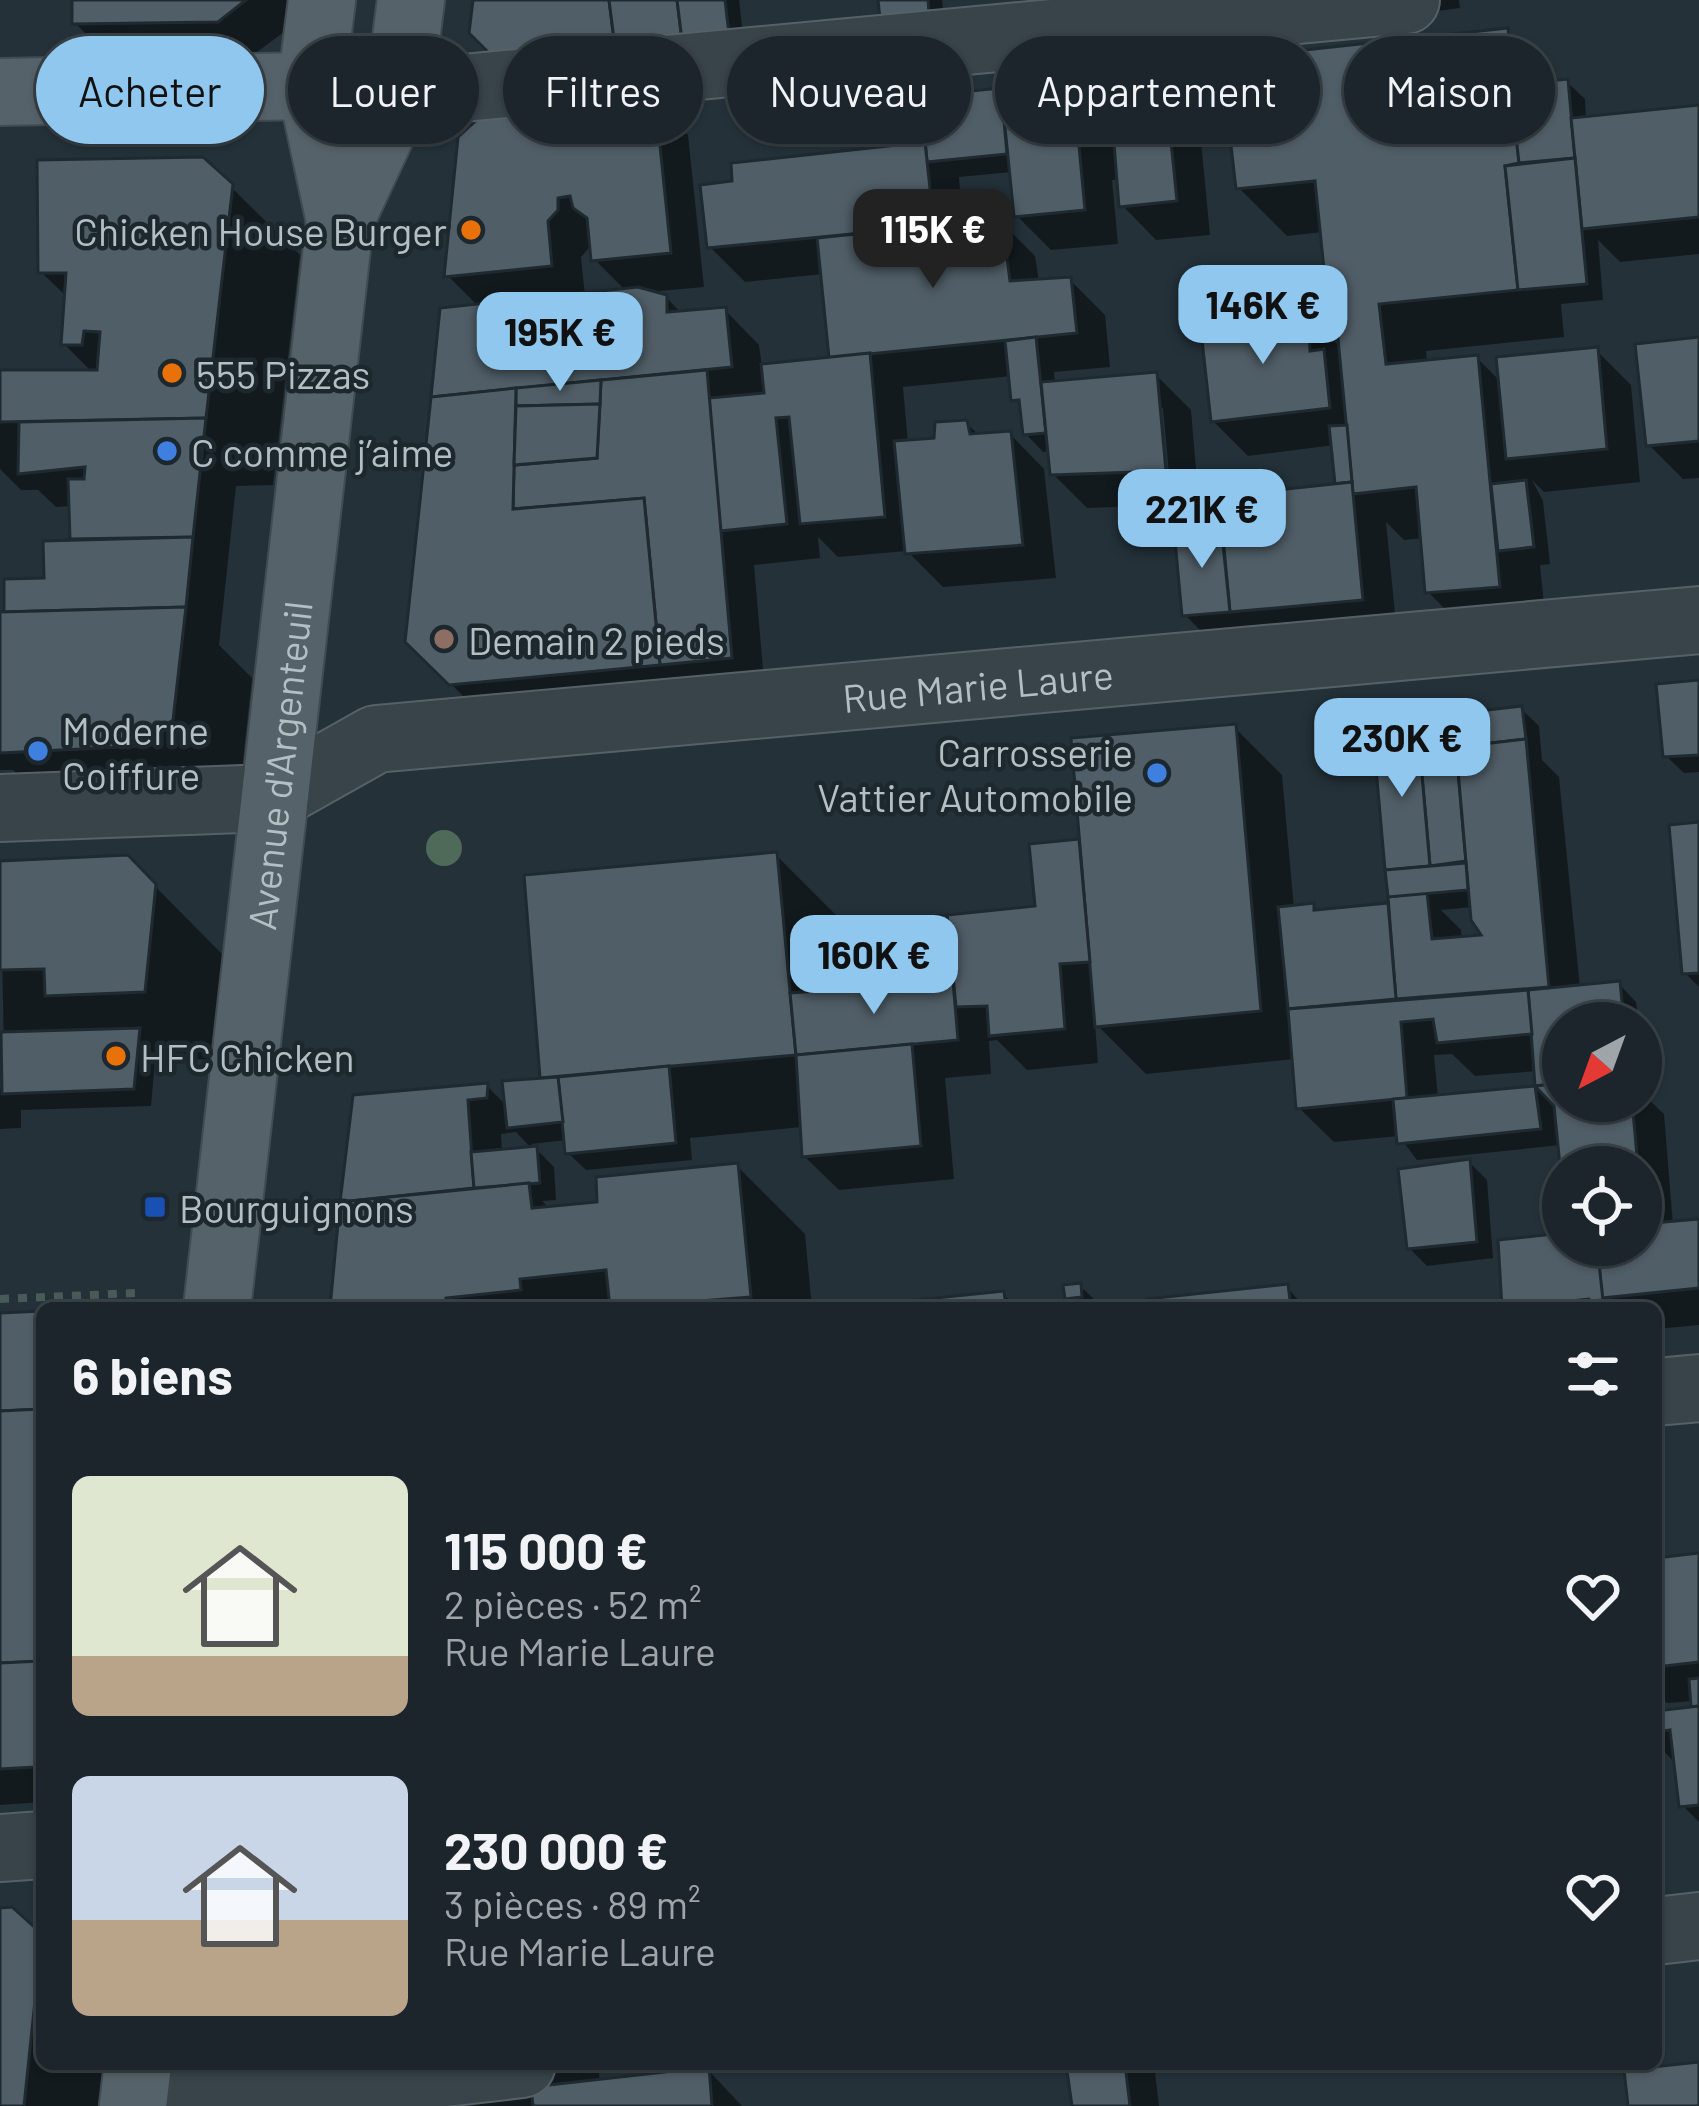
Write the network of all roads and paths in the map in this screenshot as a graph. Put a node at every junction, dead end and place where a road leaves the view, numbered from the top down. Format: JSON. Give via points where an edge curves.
{"nodes":[{"id":1,"x":322,"y":0,"type":"edge"},
{"id":2,"x":411,"y":0,"type":"edge"},
{"id":3,"x":1406,"y":0,"type":"edge"},
{"id":4,"x":317,"y":36,"type":"edge"},
{"id":5,"x":406,"y":36,"type":"edge"},
{"id":6,"x":288,"y":86,"type":"edge"},
{"id":7,"x":479,"y":87,"type":"edge"},
{"id":8,"x":0,"y":92,"type":"edge"},
{"id":9,"x":323,"y":144,"type":"edge"},
{"id":10,"x":376,"y":144,"type":"edge"},
{"id":11,"x":340,"y":221,"type":"junction"},
{"id":12,"x":1699,"y":620,"type":"edge"},
{"id":13,"x":272,"y":797,"type":"junction"},
{"id":14,"x":0,"y":808,"type":"edge"},
{"id":15,"x":0,"y":1299,"type":"edge"},
{"id":16,"x":218,"y":1299,"type":"edge"},
{"id":17,"x":1699,"y":1388,"type":"edge"},
{"id":18,"x":1662,"y":1391,"type":"edge"},
{"id":19,"x":36,"y":1845,"type":"edge"},
{"id":20,"x":0,"y":1848,"type":"edge"},
{"id":21,"x":1699,"y":1926,"type":"edge"},
{"id":22,"x":1662,"y":1930,"type":"edge"},
{"id":23,"x":137,"y":2070,"type":"edge"},
{"id":24,"x":471,"y":2070,"type":"edge"},
{"id":25,"x":133,"y":2106,"type":"edge"},
{"id":26,"x":163,"y":2106,"type":"edge"}],
"edges":[{"from":1,"to":4,"type":"main road","name":"Avenue d'Argenteuil"},
{"from":2,"to":5,"type":"main road","name":"Avenue d'Argenteuil"},
{"from":3,"to":7,"type":"street"},
{"from":6,"to":8,"type":"main road"},
{"from":9,"to":11,"type":"main road","name":"Avenue d'Argenteuil"},
{"from":10,"to":11,"type":"main road","name":"Avenue d'Argenteuil"},
{"from":11,"to":13,"type":"main road","name":"Avenue d'Argenteuil"},
{"from":12,"to":13,"type":"street","name":"Rue Marie Laure","via":[[376,739]]},
{"from":13,"to":14,"type":"street"},
{"from":13,"to":16,"type":"main road","name":"Avenue d'Argenteuil"},
{"from":15,"to":16,"type":"path"},
{"from":17,"to":18,"type":"street"},
{"from":19,"to":20,"type":"street"},
{"from":21,"to":22,"type":"street"},
{"from":23,"to":25,"type":"main road"},
{"from":24,"to":26,"type":"street"}]}
